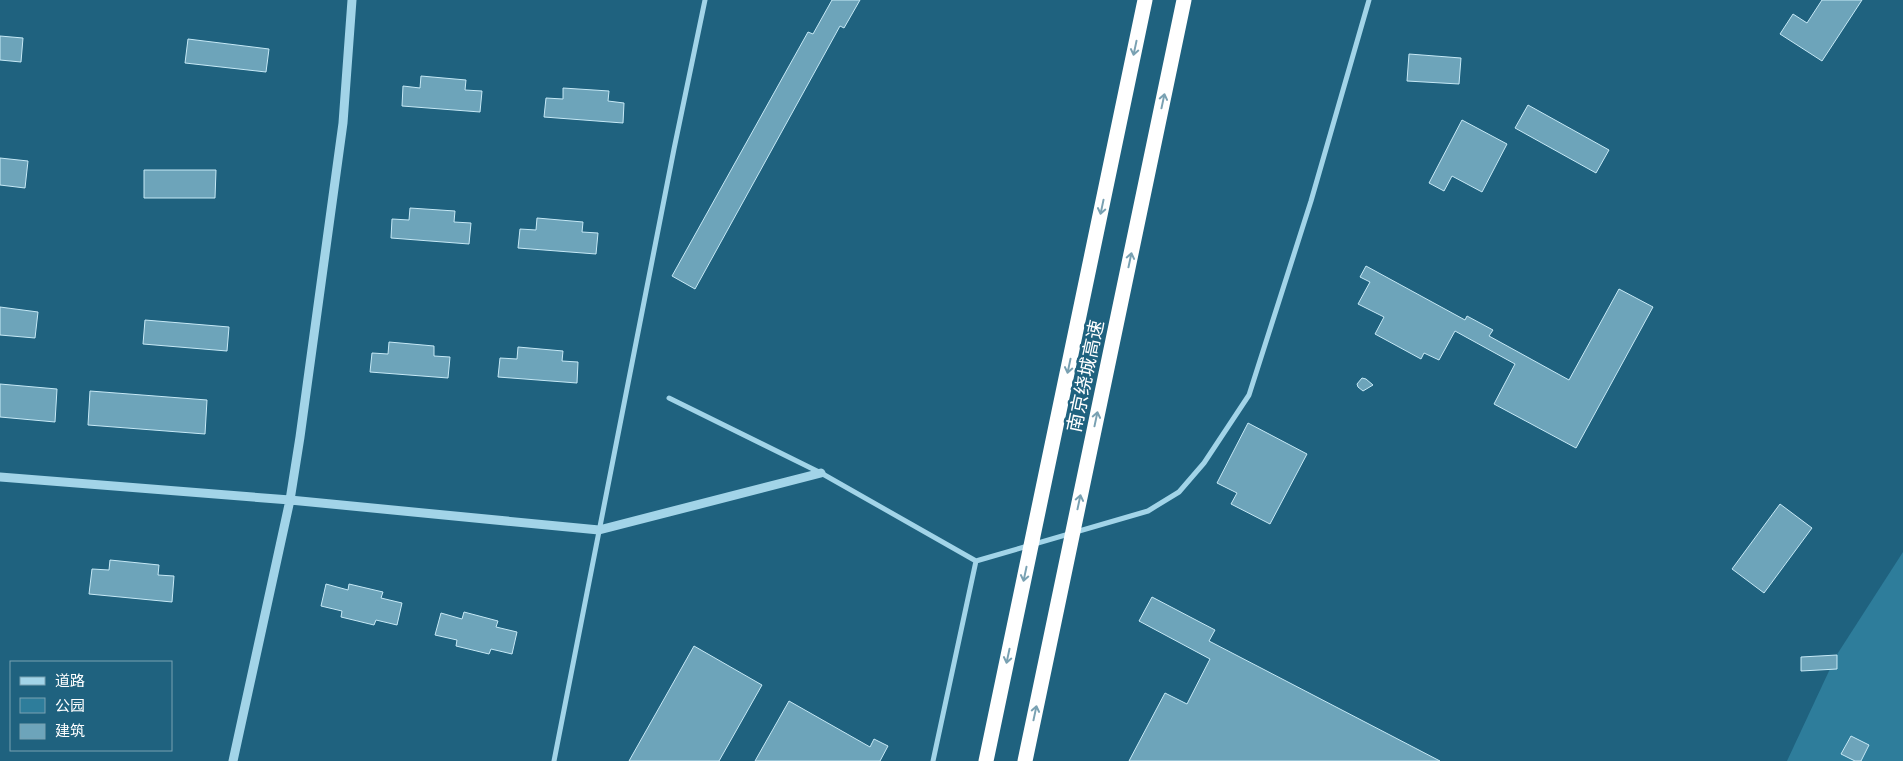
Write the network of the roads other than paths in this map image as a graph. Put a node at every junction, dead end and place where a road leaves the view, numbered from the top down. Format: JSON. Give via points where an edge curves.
{"nodes":[{"id":1,"x":352,"y":0,"type":"edge"},
{"id":2,"x":705,"y":0,"type":"edge"},
{"id":3,"x":1145,"y":0,"type":"edge"},
{"id":4,"x":1184,"y":0,"type":"edge"},
{"id":5,"x":1369,"y":0,"type":"edge"},
{"id":6,"x":669,"y":398,"type":"dead end"},
{"id":7,"x":821,"y":472,"type":"junction"},
{"id":8,"x":0,"y":476,"type":"edge"},
{"id":9,"x":290,"y":500,"type":"junction"},
{"id":10,"x":599,"y":530,"type":"junction"},
{"id":11,"x":976,"y":561,"type":"junction"},
{"id":12,"x":233,"y":761,"type":"edge"},
{"id":13,"x":554,"y":761,"type":"edge"},
{"id":14,"x":933,"y":761,"type":"edge"},
{"id":15,"x":986,"y":761,"type":"edge"},
{"id":16,"x":1025,"y":761,"type":"edge"}],
"edges":[{"from":1,"to":9,"type":"street","via":[[343,124]]},
{"from":2,"to":10,"type":"street"},
{"from":3,"to":15,"type":"highway","name":"南京绕城高速","one_way":true},
{"from":16,"to":4,"type":"highway","name":"南京绕城高速","one_way":true},
{"from":5,"to":11,"type":"street","via":[[1311,201],[1249,395],[1204,463],[1179,492],[1148,511]]},
{"from":6,"to":7,"type":"street"},
{"from":7,"to":10,"type":"street"},
{"from":7,"to":11,"type":"street"},
{"from":8,"to":9,"type":"street"},
{"from":9,"to":10,"type":"street"},
{"from":9,"to":12,"type":"street"},
{"from":10,"to":13,"type":"street"},
{"from":11,"to":14,"type":"street"}]}
